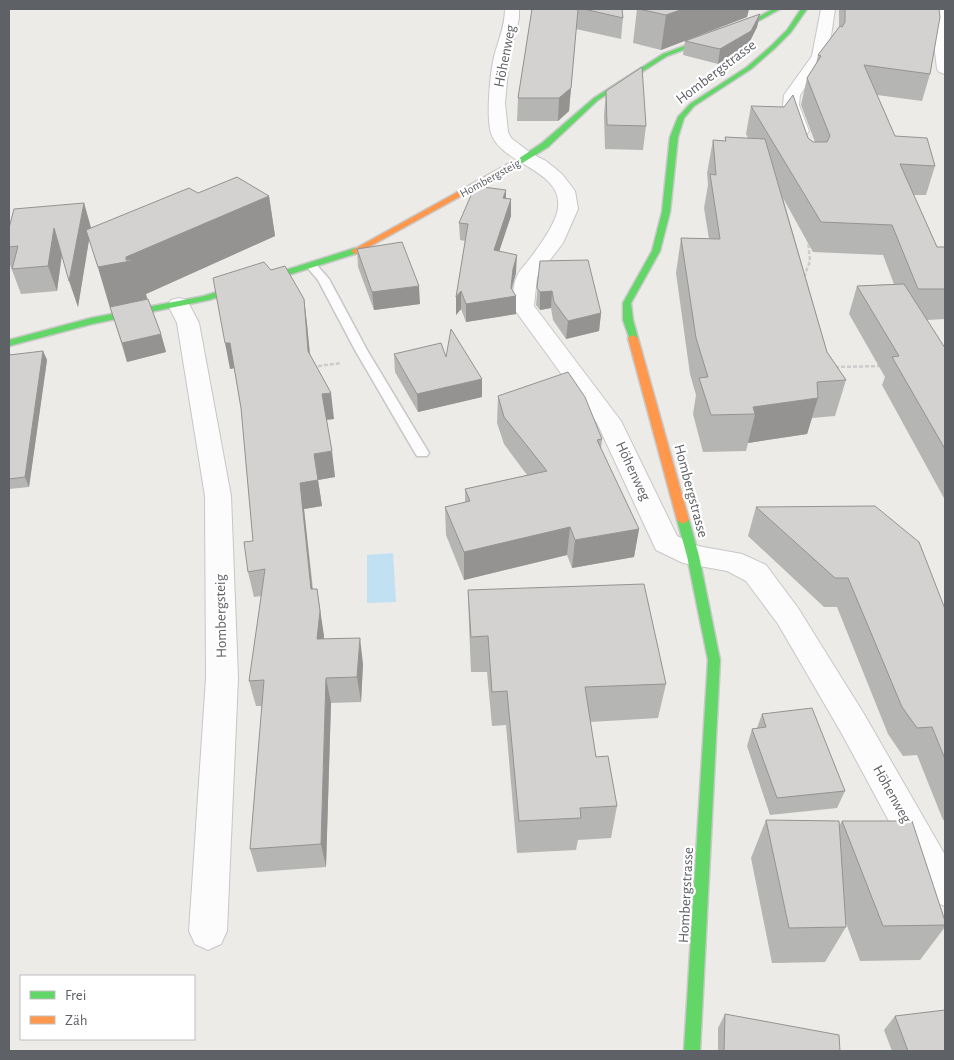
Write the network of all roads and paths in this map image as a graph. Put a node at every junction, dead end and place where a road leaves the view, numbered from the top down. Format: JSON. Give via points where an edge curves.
{"nodes":[{"id":1,"x":512,"y":9,"type":"edge"},
{"id":2,"x":778,"y":9,"type":"edge"},
{"id":3,"x":804,"y":9,"type":"edge"},
{"id":4,"x":828,"y":9,"type":"edge"},
{"id":5,"x":937,"y":9,"type":"edge"},
{"id":6,"x":945,"y":69,"type":"edge"},
{"id":7,"x":805,"y":148,"type":"edge"},
{"id":8,"x":526,"y":158,"type":"junction"},
{"id":9,"x":808,"y":232,"type":"edge"},
{"id":10,"x":311,"y":265,"type":"junction"},
{"id":11,"x":803,"y":283,"type":"edge"},
{"id":12,"x":179,"y":305,"type":"junction"},
{"id":13,"x":9,"y":343,"type":"edge"},
{"id":14,"x":340,"y":363,"type":"dead end"},
{"id":15,"x":885,"y":366,"type":"dead end"},
{"id":16,"x":831,"y":367,"type":"edge"},
{"id":17,"x":303,"y":369,"type":"edge"},
{"id":18,"x":422,"y":453,"type":"dead end"},
{"id":19,"x":693,"y":556,"type":"junction"},
{"id":20,"x":945,"y":889,"type":"edge"},
{"id":21,"x":208,"y":931,"type":"dead end"},
{"id":22,"x":692,"y":1051,"type":"edge"}],
"edges":[{"from":1,"to":8,"type":"street","name":"Höhenweg","via":[[501,59],[497,103],[499,132],[504,141]]},
{"from":2,"to":8,"type":"street","name":"Hombergsteig","via":[[751,23],[665,54],[596,99]]},
{"from":3,"to":19,"type":"street","name":"Hombergstrasse","via":[[788,31],[755,63],[692,105],[681,116],[674,137],[666,212],[656,251],[627,303],[628,320]]},
{"from":4,"to":7,"type":"street","via":[[820,56],[792,95],[791,105]]},
{"from":5,"to":6,"type":"street"},
{"from":8,"to":10,"type":"street","name":"Hombergsteig","via":[[358,250]]},
{"from":8,"to":19,"type":"street","name":"Höhenweg","via":[[540,165],[566,191],[568,209],[553,243],[527,276],[523,306],[609,421],[666,542]]},
{"from":9,"to":11,"type":"path","via":[[810,261]]},
{"from":10,"to":12,"type":"street","name":"Hombergsteig"},
{"from":10,"to":18,"type":"lane","via":[[323,279]]},
{"from":12,"to":13,"type":"street","name":"Hombergsteig","via":[[91,321]]},
{"from":12,"to":21,"type":"street","name":"Hombergsteig","via":[[188,323],[218,496],[222,678]]},
{"from":14,"to":17,"type":"path"},
{"from":15,"to":16,"type":"path"},
{"from":19,"to":20,"type":"street","name":"Höhenweg","via":[[732,561],[756,573],[788,616],[833,690]]},
{"from":19,"to":22,"type":"street","name":"Hombergstrasse","via":[[714,660]]}]}
